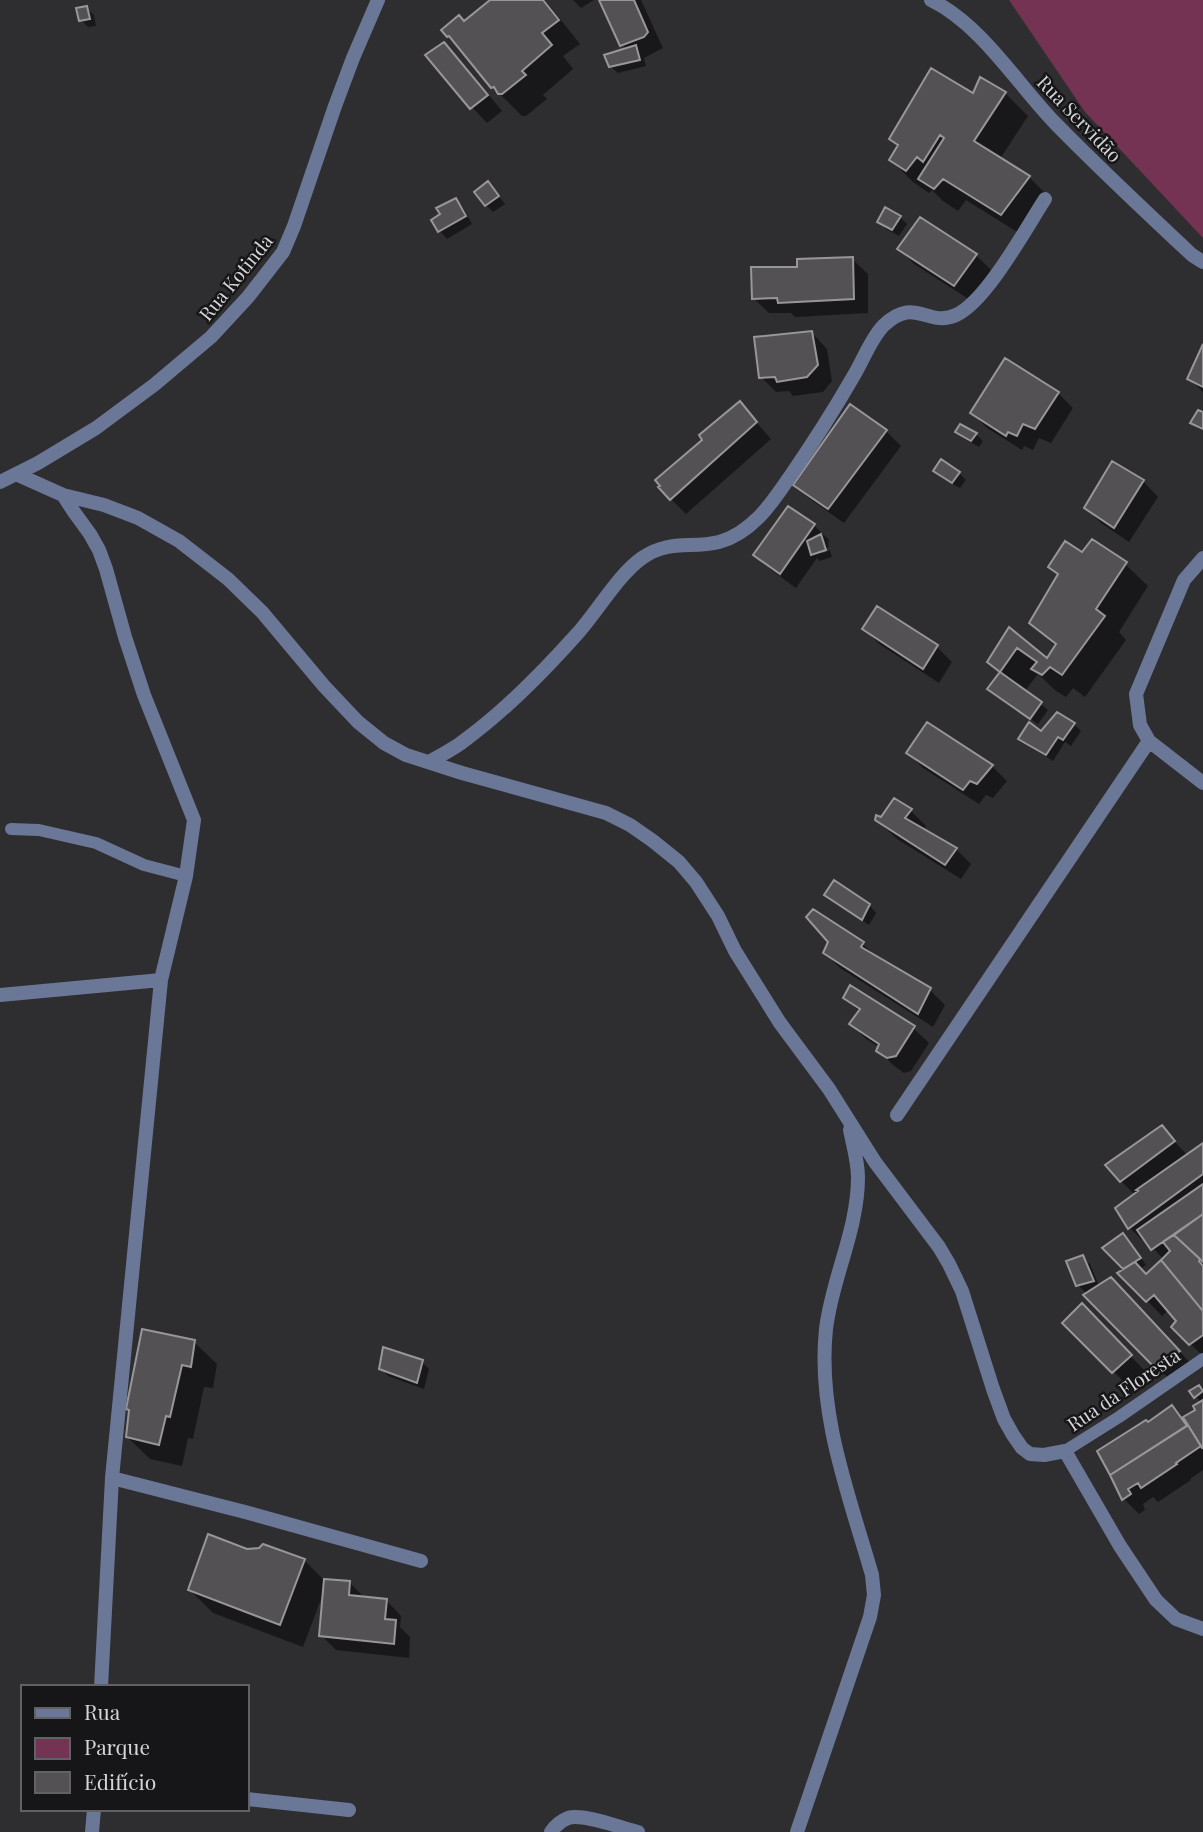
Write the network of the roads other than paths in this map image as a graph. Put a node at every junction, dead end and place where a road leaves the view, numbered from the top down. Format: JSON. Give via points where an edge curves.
{"nodes":[{"id":1,"x":378,"y":0,"type":"edge"},
{"id":2,"x":932,"y":0,"type":"edge"},
{"id":3,"x":1045,"y":199,"type":"dead end"},
{"id":4,"x":1203,"y":262,"type":"edge"},
{"id":5,"x":16,"y":474,"type":"junction"},
{"id":6,"x":0,"y":482,"type":"edge"},
{"id":7,"x":63,"y":495,"type":"junction"},
{"id":8,"x":1203,"y":558,"type":"edge"},
{"id":9,"x":1149,"y":741,"type":"junction"},
{"id":10,"x":429,"y":762,"type":"junction"},
{"id":11,"x":1203,"y":783,"type":"edge"},
{"id":12,"x":11,"y":829,"type":"dead end"},
{"id":13,"x":186,"y":876,"type":"junction"},
{"id":14,"x":162,"y":980,"type":"junction"},
{"id":15,"x":0,"y":995,"type":"edge"},
{"id":16,"x":897,"y":1115,"type":"dead end"},
{"id":17,"x":849,"y":1122,"type":"junction"},
{"id":18,"x":1203,"y":1359,"type":"edge"},
{"id":19,"x":1065,"y":1451,"type":"junction"},
{"id":20,"x":112,"y":1478,"type":"junction"},
{"id":21,"x":421,"y":1561,"type":"dead end"},
{"id":22,"x":1203,"y":1629,"type":"edge"},
{"id":23,"x":101,"y":1685,"type":"edge"},
{"id":24,"x":248,"y":1799,"type":"edge"},
{"id":25,"x":349,"y":1810,"type":"dead end"},
{"id":26,"x":94,"y":1811,"type":"edge"},
{"id":27,"x":92,"y":1832,"type":"edge"},
{"id":28,"x":551,"y":1832,"type":"edge"},
{"id":29,"x":638,"y":1832,"type":"edge"},
{"id":30,"x":797,"y":1832,"type":"edge"}],
"edges":[{"from":1,"to":5,"type":"street","name":"Rua Kotinda","via":[[283,252],[230,318],[154,385],[96,428]]},
{"from":2,"to":4,"type":"street","name":"Rua Servidão","via":[[968,24],[1054,123]]},
{"from":3,"to":10,"type":"street","via":[[975,302],[955,316],[941,318],[907,311],[893,316],[878,331],[827,421],[759,517],[736,536],[657,549],[640,559],[522,690],[464,741]]},
{"from":5,"to":6,"type":"street","name":"Rua Kotinda"},
{"from":5,"to":7,"type":"street"},
{"from":7,"to":10,"type":"street","via":[[138,518],[179,541],[262,612],[358,722],[384,743]]},
{"from":7,"to":13,"type":"street","via":[[99,550],[144,695],[194,820]]},
{"from":8,"to":9,"type":"street","via":[[1184,580],[1136,694],[1140,725]]},
{"from":9,"to":11,"type":"street"},
{"from":9,"to":16,"type":"street"},
{"from":10,"to":17,"type":"street","via":[[606,813],[679,862],[718,916],[734,951],[780,1023]]},
{"from":12,"to":13,"type":"lane","via":[[39,830],[96,843],[144,865]]},
{"from":13,"to":14,"type":"street"},
{"from":14,"to":15,"type":"street"},
{"from":14,"to":20,"type":"street"},
{"from":17,"to":19,"type":"street","via":[[949,1264],[1013,1435],[1030,1454]]},
{"from":17,"to":30,"type":"street","via":[[858,1176],[850,1234],[826,1329],[825,1388],[874,1595]]},
{"from":18,"to":19,"type":"lane","name":"Rua da Floresta"},
{"from":19,"to":22,"type":"street","via":[[1156,1600],[1176,1619]]},
{"from":20,"to":21,"type":"street"},
{"from":20,"to":23,"type":"street"},
{"from":24,"to":25,"type":"street"},
{"from":26,"to":27,"type":"street"},
{"from":28,"to":29,"type":"street","via":[[570,1817]]}]}
